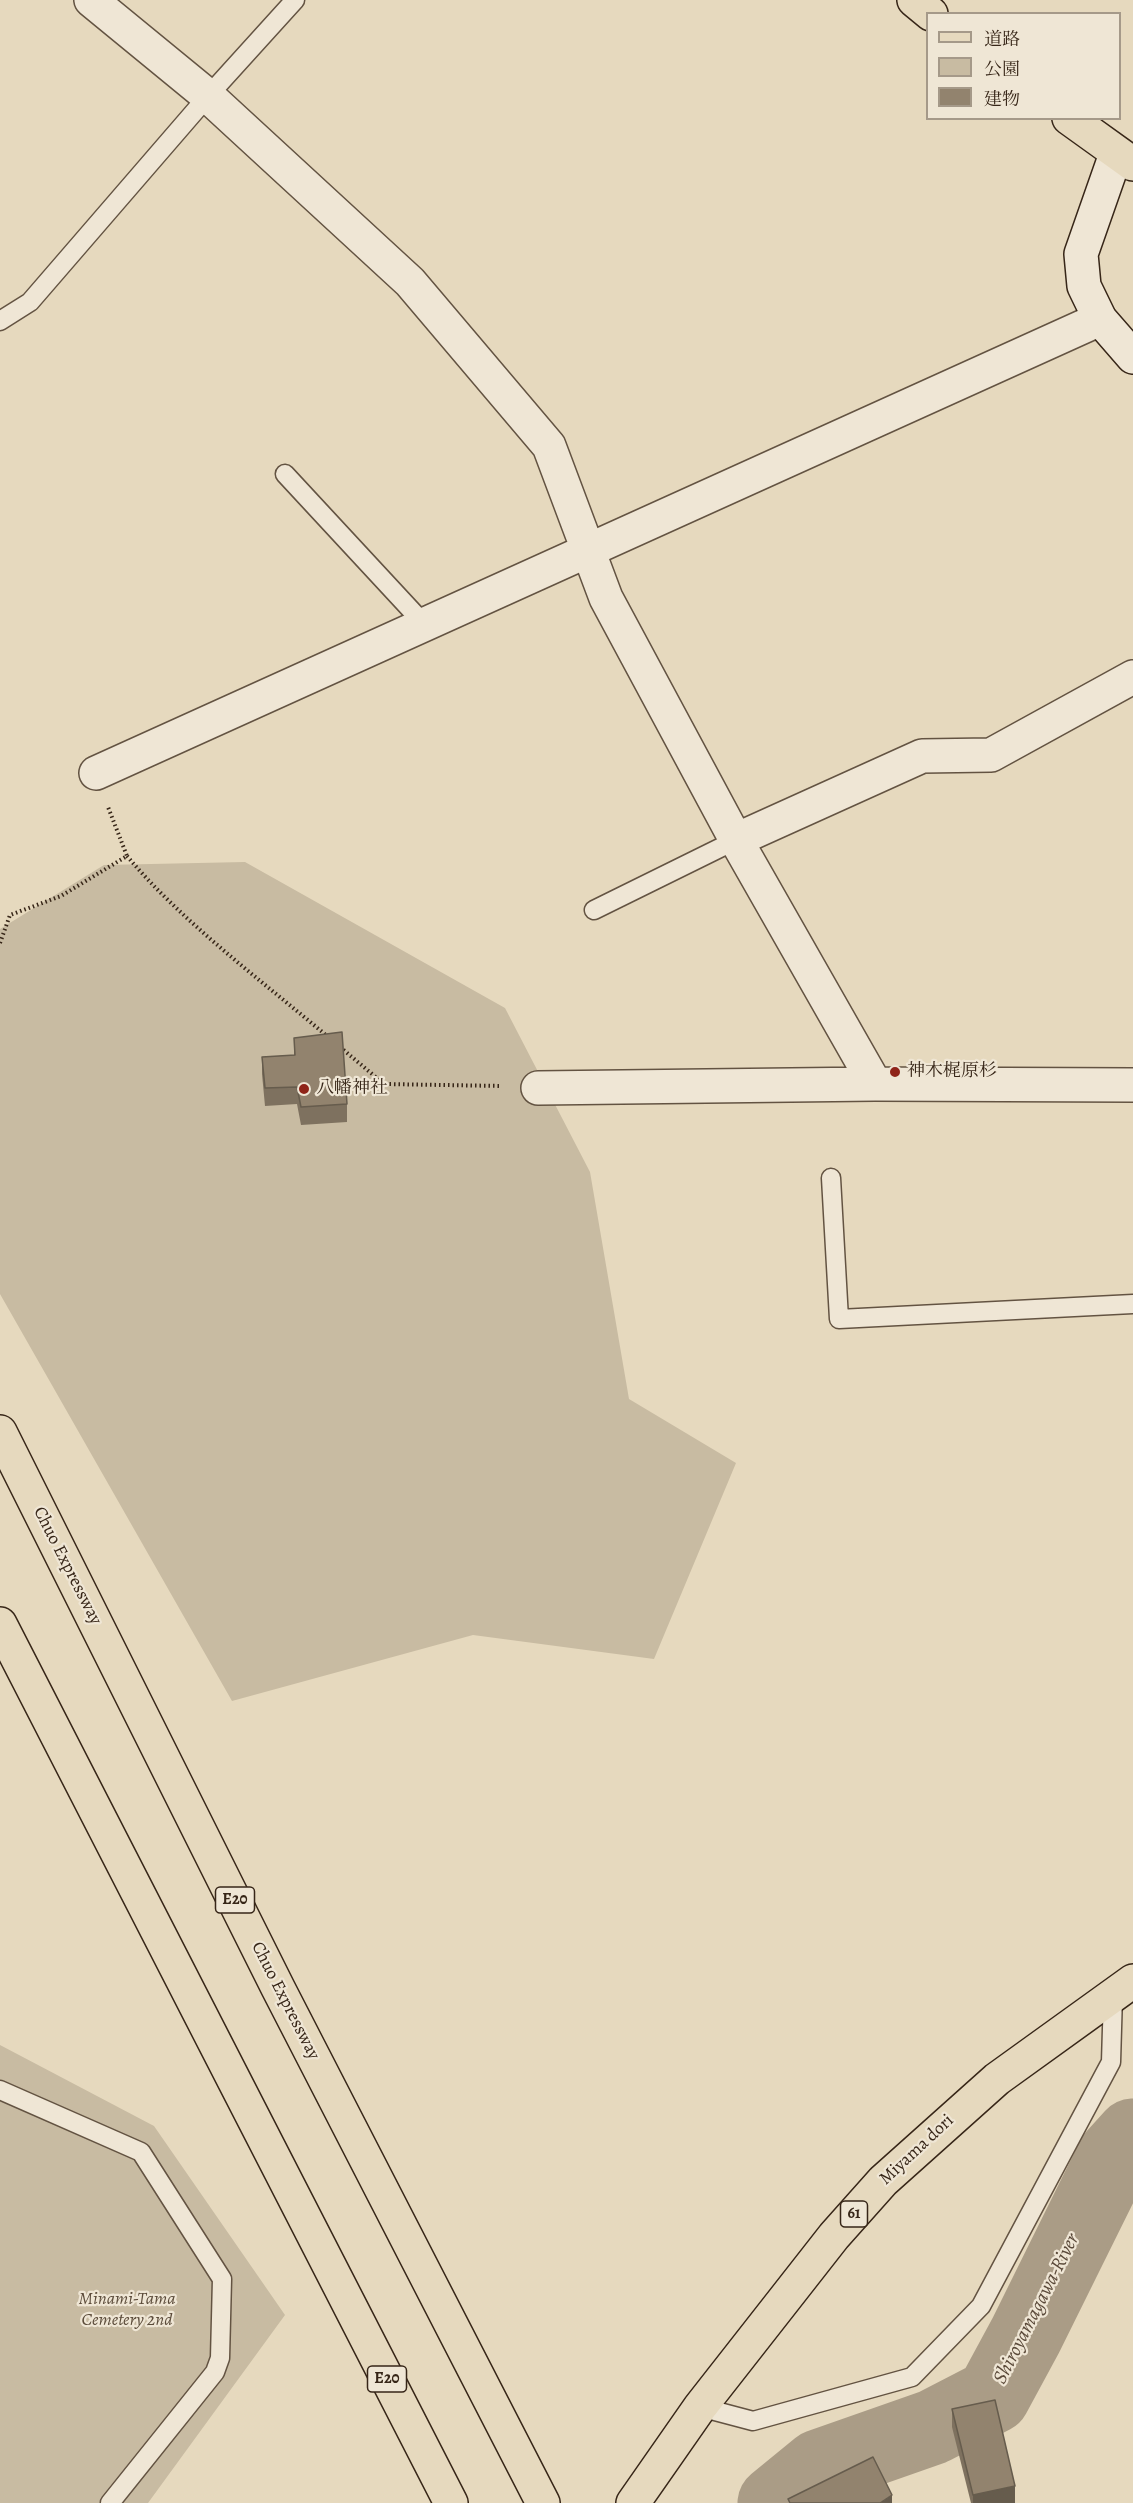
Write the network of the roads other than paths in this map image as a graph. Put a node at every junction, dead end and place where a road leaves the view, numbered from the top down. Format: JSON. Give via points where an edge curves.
{"nodes":[{"id":1,"x":91,"y":0,"type":"edge"},
{"id":2,"x":296,"y":0,"type":"edge"},
{"id":3,"x":914,"y":0,"type":"edge"},
{"id":4,"x":929,"y":12,"type":"edge"},
{"id":5,"x":208,"y":96,"type":"junction"},
{"id":6,"x":1073,"y":120,"type":"edge"},
{"id":7,"x":1124,"y":159,"type":"edge"},
{"id":8,"x":2,"y":316,"type":"edge"},
{"id":9,"x":1100,"y":319,"type":"junction"},
{"id":10,"x":1133,"y":357,"type":"edge"},
{"id":11,"x":285,"y":474,"type":"dead end"},
{"id":12,"x":588,"y":549,"type":"junction"},
{"id":13,"x":425,"y":626,"type":"junction"},
{"id":14,"x":1133,"y":677,"type":"edge"},
{"id":15,"x":96,"y":773,"type":"road end"},
{"id":16,"x":736,"y":840,"type":"junction"},
{"id":17,"x":594,"y":910,"type":"dead end"},
{"id":18,"x":875,"y":1084,"type":"junction"},
{"id":19,"x":1133,"y":1085,"type":"edge"},
{"id":20,"x":538,"y":1089,"type":"dead end"},
{"id":21,"x":831,"y":1178,"type":"dead end"},
{"id":22,"x":1133,"y":1304,"type":"edge"},
{"id":23,"x":0,"y":1432,"type":"edge"},
{"id":24,"x":0,"y":1624,"type":"edge"},
{"id":25,"x":1123,"y":1988,"type":"edge"},
{"id":26,"x":0,"y":2090,"type":"edge"},
{"id":27,"x":700,"y":2408,"type":"junction"},
{"id":28,"x":110,"y":2503,"type":"edge"},
{"id":29,"x":451,"y":2503,"type":"edge"},
{"id":30,"x":543,"y":2503,"type":"edge"},
{"id":31,"x":633,"y":2503,"type":"edge"}],
"edges":[{"from":1,"to":5,"type":"street"},
{"from":2,"to":5,"type":"lane"},
{"from":3,"to":4,"type":"main road"},
{"from":5,"to":8,"type":"lane","via":[[30,302]]},
{"from":5,"to":12,"type":"street","via":[[410,282],[549,446]]},
{"from":6,"to":7,"type":"main road"},
{"from":7,"to":9,"type":"street","via":[[1081,254],[1084,286]]},
{"from":9,"to":10,"type":"street"},
{"from":9,"to":12,"type":"street"},
{"from":11,"to":13,"type":"lane"},
{"from":12,"to":13,"type":"street"},
{"from":12,"to":16,"type":"street","via":[[606,598]]},
{"from":13,"to":15,"type":"street"},
{"from":14,"to":16,"type":"street","via":[[991,754],[922,756]]},
{"from":16,"to":17,"type":"lane"},
{"from":16,"to":18,"type":"street"},
{"from":18,"to":19,"type":"street"},
{"from":18,"to":20,"type":"street"},
{"from":21,"to":22,"type":"lane","via":[[839,1319]]},
{"from":23,"to":30,"type":"main road","name":"Chuo Expressway","number":"E20"},
{"from":24,"to":29,"type":"main road","number":"E20"},
{"from":25,"to":27,"type":"main road","name":"Miyama dori","number":"61","via":[[997,2079],[883,2181],[834,2236]]},
{"from":25,"to":27,"type":"lane","via":[[1111,2062],[981,2306],[912,2377],[753,2421]]},
{"from":26,"to":28,"type":"lane","via":[[141,2152],[222,2279],[220,2358],[215,2372]]},
{"from":27,"to":31,"type":"main road","name":"Miyama dori","number":"61"}]}
